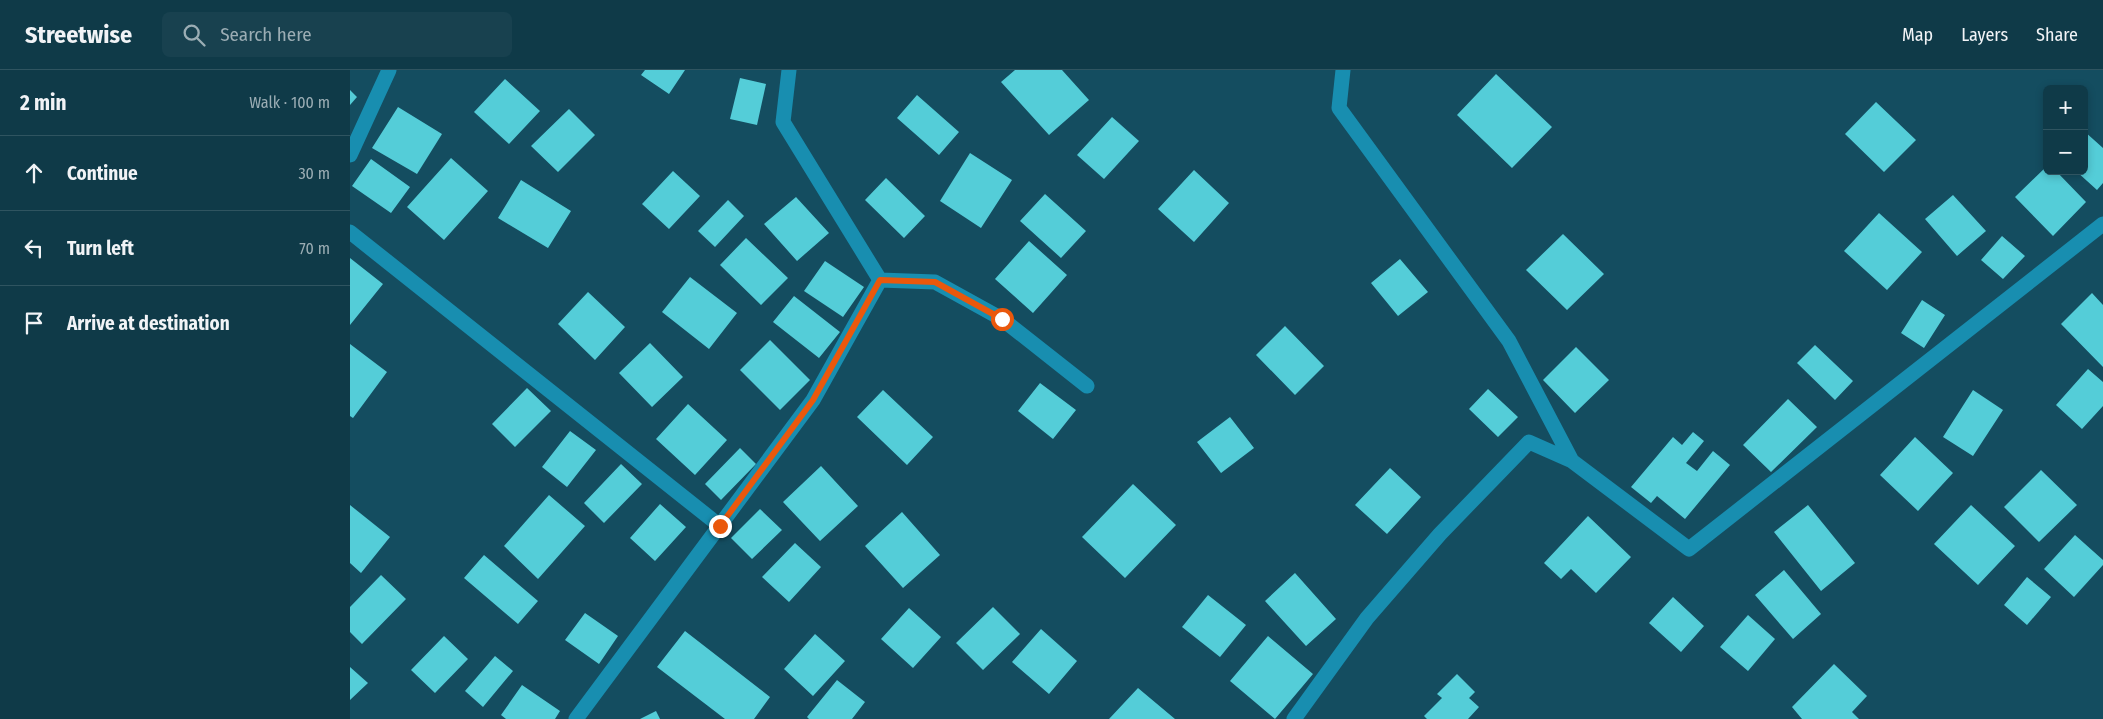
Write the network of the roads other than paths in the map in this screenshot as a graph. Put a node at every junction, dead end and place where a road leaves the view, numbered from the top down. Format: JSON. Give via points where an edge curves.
{"nodes":[{"id":1,"x":389,"y":70,"type":"edge"},
{"id":2,"x":790,"y":70,"type":"edge"},
{"id":3,"x":1343,"y":70,"type":"edge"},
{"id":4,"x":350,"y":156,"type":"edge"},
{"id":5,"x":2103,"y":224,"type":"edge"},
{"id":6,"x":350,"y":232,"type":"edge"},
{"id":7,"x":880,"y":280,"type":"junction"},
{"id":8,"x":1087,"y":386,"type":"dead end"},
{"id":9,"x":1572,"y":461,"type":"junction"},
{"id":10,"x":720,"y":526,"type":"junction"},
{"id":11,"x":576,"y":719,"type":"edge"},
{"id":12,"x":1294,"y":719,"type":"edge"}],
"edges":[{"from":1,"to":4,"type":"street"},
{"from":2,"to":7,"type":"street","via":[[783,122]]},
{"from":3,"to":9,"type":"street","via":[[1339,108],[1509,341]]},
{"from":5,"to":9,"type":"street","via":[[1689,549]]},
{"from":6,"to":10,"type":"street"},
{"from":7,"to":8,"type":"street","via":[[935,282],[1002,319]]},
{"from":7,"to":10,"type":"street","via":[[813,400]]},
{"from":9,"to":12,"type":"street","via":[[1529,442],[1440,534],[1367,618]]},
{"from":10,"to":11,"type":"street"}]}
